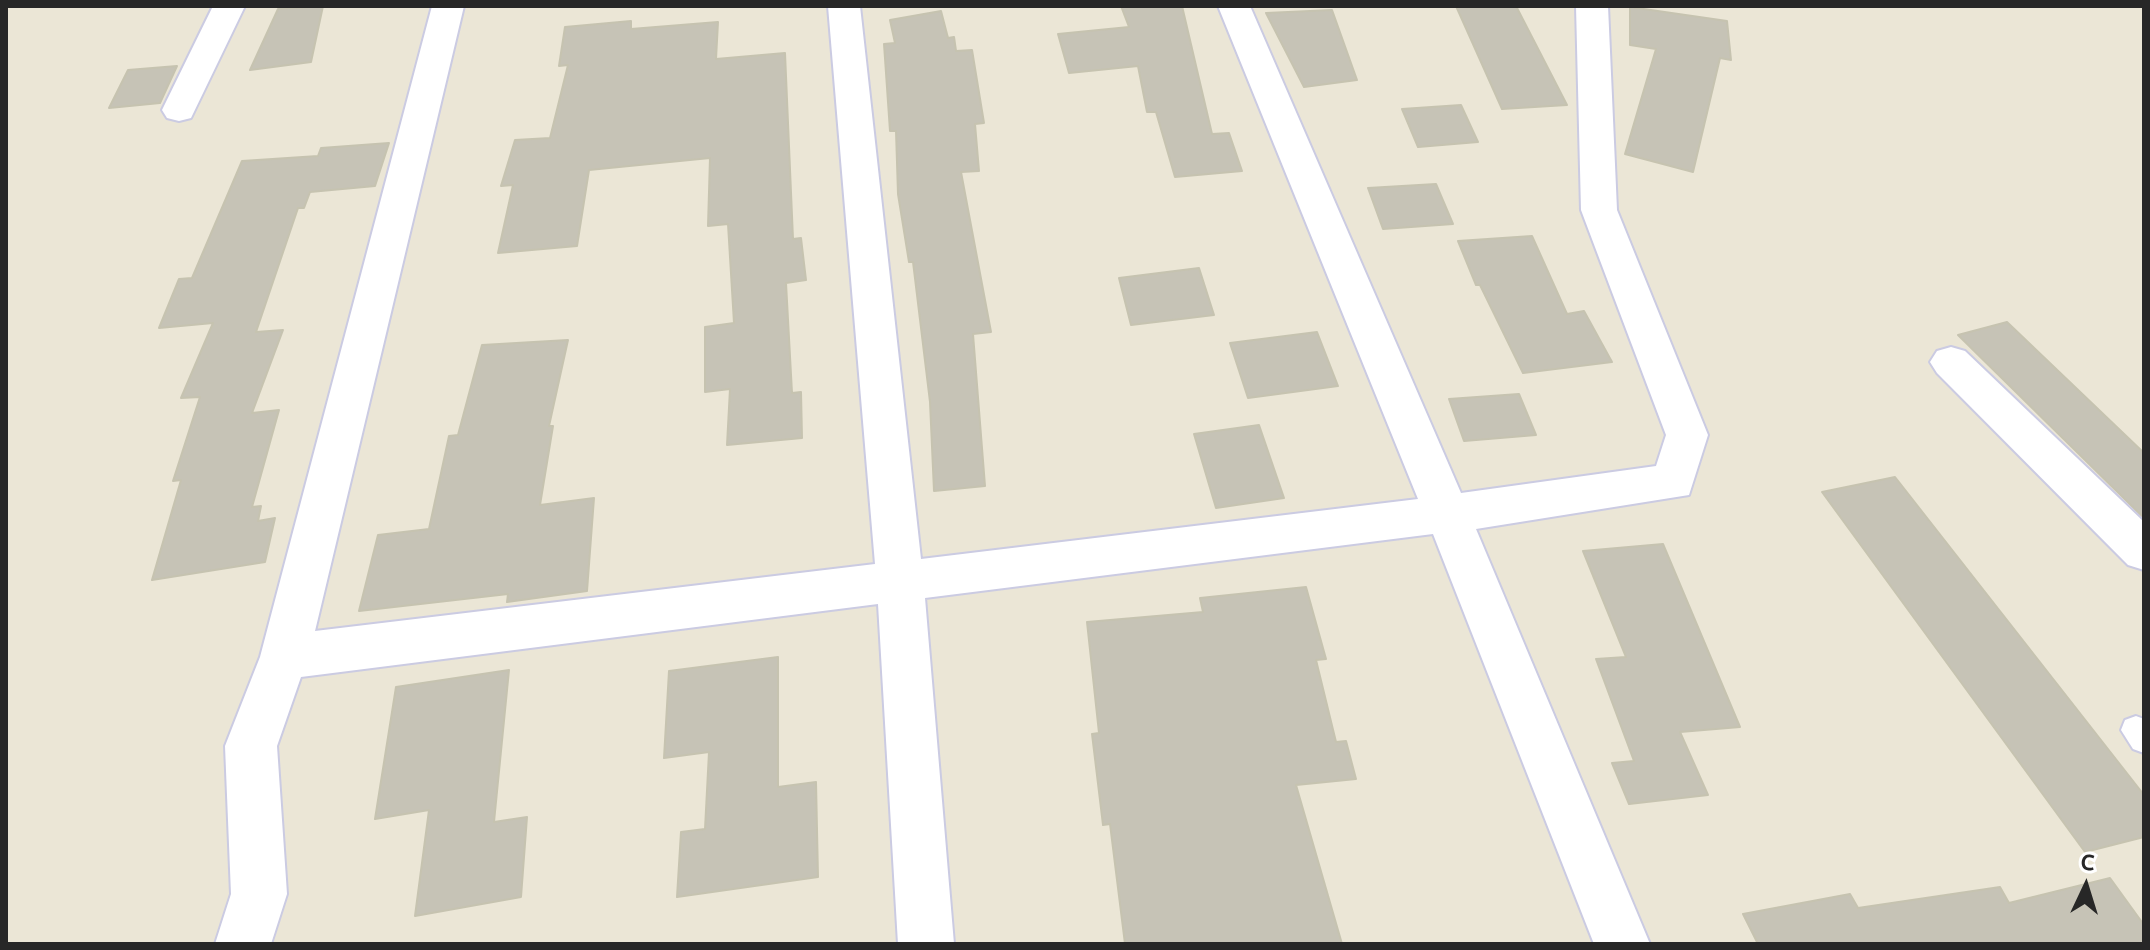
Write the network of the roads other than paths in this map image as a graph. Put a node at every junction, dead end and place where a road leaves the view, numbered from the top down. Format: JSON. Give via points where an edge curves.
{"nodes":[{"id":1,"x":229,"y":6,"type":"edge"},
{"id":2,"x":448,"y":6,"type":"edge"},
{"id":3,"x":844,"y":6,"type":"edge"},
{"id":4,"x":1234,"y":6,"type":"edge"},
{"id":5,"x":1592,"y":6,"type":"edge"},
{"id":6,"x":179,"y":110,"type":"dead end"},
{"id":7,"x":1951,"y":362,"type":"dead end"},
{"id":8,"x":1447,"y":514,"type":"junction"},
{"id":9,"x":2144,"y":551,"type":"edge"},
{"id":10,"x":900,"y":581,"type":"junction"},
{"id":11,"x":284,"y":657,"type":"junction"},
{"id":12,"x":243,"y":944,"type":"edge"},
{"id":13,"x":926,"y":944,"type":"edge"},
{"id":14,"x":1622,"y":944,"type":"edge"}],
"edges":[{"from":1,"to":6,"type":"street"},
{"from":2,"to":11,"type":"street"},
{"from":3,"to":10,"type":"street"},
{"from":4,"to":8,"type":"street"},
{"from":5,"to":8,"type":"street","via":[[1599,210],[1687,435],[1673,482]]},
{"from":7,"to":9,"type":"street"},
{"from":8,"to":10,"type":"street"},
{"from":8,"to":14,"type":"street"},
{"from":10,"to":11,"type":"street"},
{"from":10,"to":13,"type":"street"},
{"from":11,"to":12,"type":"street","via":[[251,746],[259,894]]}]}
